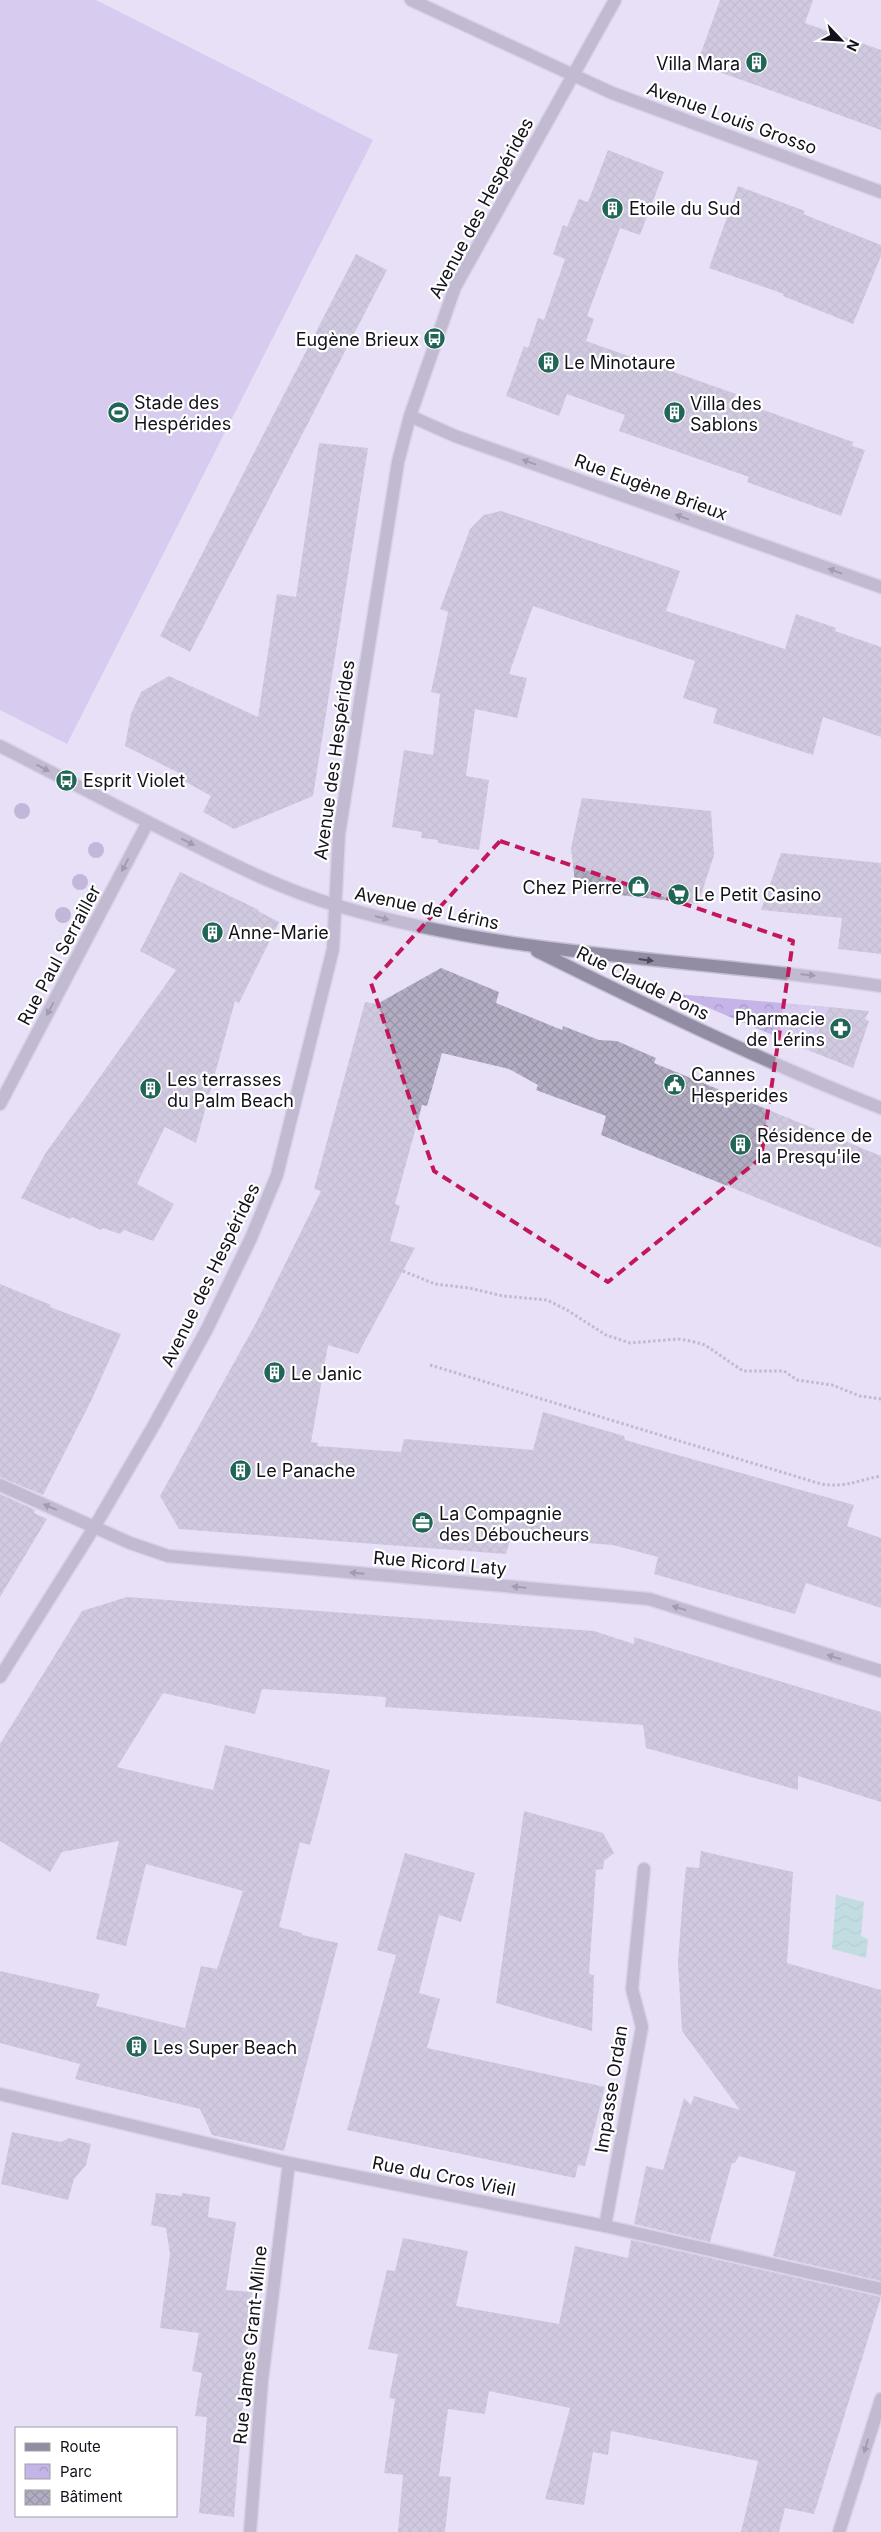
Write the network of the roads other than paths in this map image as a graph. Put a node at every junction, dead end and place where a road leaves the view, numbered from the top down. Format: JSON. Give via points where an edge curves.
{"nodes":[{"id":1,"x":411,"y":0,"type":"edge"},
{"id":2,"x":615,"y":0,"type":"edge"},
{"id":3,"x":571,"y":75,"type":"junction"},
{"id":4,"x":881,"y":192,"type":"edge"},
{"id":5,"x":410,"y":416,"type":"junction"},
{"id":6,"x":881,"y":587,"type":"edge"},
{"id":7,"x":0,"y":746,"type":"edge"},
{"id":8,"x":148,"y":822,"type":"junction"},
{"id":9,"x":335,"y":905,"type":"junction"},
{"id":10,"x":528,"y":946,"type":"junction"},
{"id":11,"x":881,"y":986,"type":"edge"},
{"id":12,"x":0,"y":1104,"type":"edge"},
{"id":13,"x":881,"y":1108,"type":"edge"},
{"id":14,"x":0,"y":1485,"type":"edge"},
{"id":15,"x":95,"y":1526,"type":"junction"},
{"id":16,"x":881,"y":1671,"type":"edge"},
{"id":17,"x":0,"y":1677,"type":"edge"},
{"id":18,"x":644,"y":1869,"type":"dead end"},
{"id":19,"x":0,"y":2094,"type":"edge"},
{"id":20,"x":289,"y":2163,"type":"junction"},
{"id":21,"x":605,"y":2226,"type":"junction"},
{"id":22,"x":881,"y":2289,"type":"edge"},
{"id":23,"x":881,"y":2399,"type":"edge"},
{"id":24,"x":250,"y":2532,"type":"edge"},
{"id":25,"x":839,"y":2532,"type":"edge"}],
"edges":[{"from":1,"to":3,"type":"street","name":"Avenue Louis Grosso"},
{"from":2,"to":3,"type":"street","name":"Avenue des Hespérides"},
{"from":3,"to":4,"type":"street","name":"Avenue Louis Grosso"},
{"from":3,"to":5,"type":"street","name":"Avenue des Hespérides","via":[[455,287]]},
{"from":6,"to":5,"type":"street","name":"Rue Eugène Brieux","one_way":true,"via":[[455,436]]},
{"from":5,"to":9,"type":"street","name":"Avenue des Hespérides","via":[[398,462],[339,834]]},
{"from":7,"to":8,"type":"street","name":"Avenue de Lérins","one_way":true},
{"from":8,"to":9,"type":"street","name":"Avenue de Lérins","one_way":true,"via":[[272,884]]},
{"from":8,"to":12,"type":"street","name":"Rue Paul Serrailler","one_way":true},
{"from":9,"to":10,"type":"street","name":"Avenue de Lérins","one_way":true,"via":[[395,921]]},
{"from":9,"to":15,"type":"street","name":"Avenue des Hespérides","via":[[332,949],[277,1175],[207,1329]]},
{"from":10,"to":11,"type":"street","name":"Avenue de Lérins","one_way":true,"via":[[820,976]]},
{"from":10,"to":13,"type":"street","name":"Rue Claude Pons","via":[[683,1022],[812,1081]]},
{"from":15,"to":14,"type":"street","name":"Rue Ricord Laty","one_way":true},
{"from":16,"to":15,"type":"street","name":"Rue Ricord Laty","one_way":true,"via":[[649,1599],[168,1556]]},
{"from":15,"to":17,"type":"street","name":"Avenue des Hespérides"},
{"from":18,"to":21,"type":"street","name":"Impasse Ordan","via":[[632,1989],[642,2027]]},
{"from":19,"to":20,"type":"street","name":"Rue du Cros Vieil"},
{"from":20,"to":21,"type":"street","name":"Rue du Cros Vieil"},
{"from":20,"to":24,"type":"street","name":"Rue James Grant-Milne","via":[[262,2380]]},
{"from":21,"to":22,"type":"street","name":"Rue du Cros Vieil"},
{"from":23,"to":25,"type":"street","one_way":true}]}
